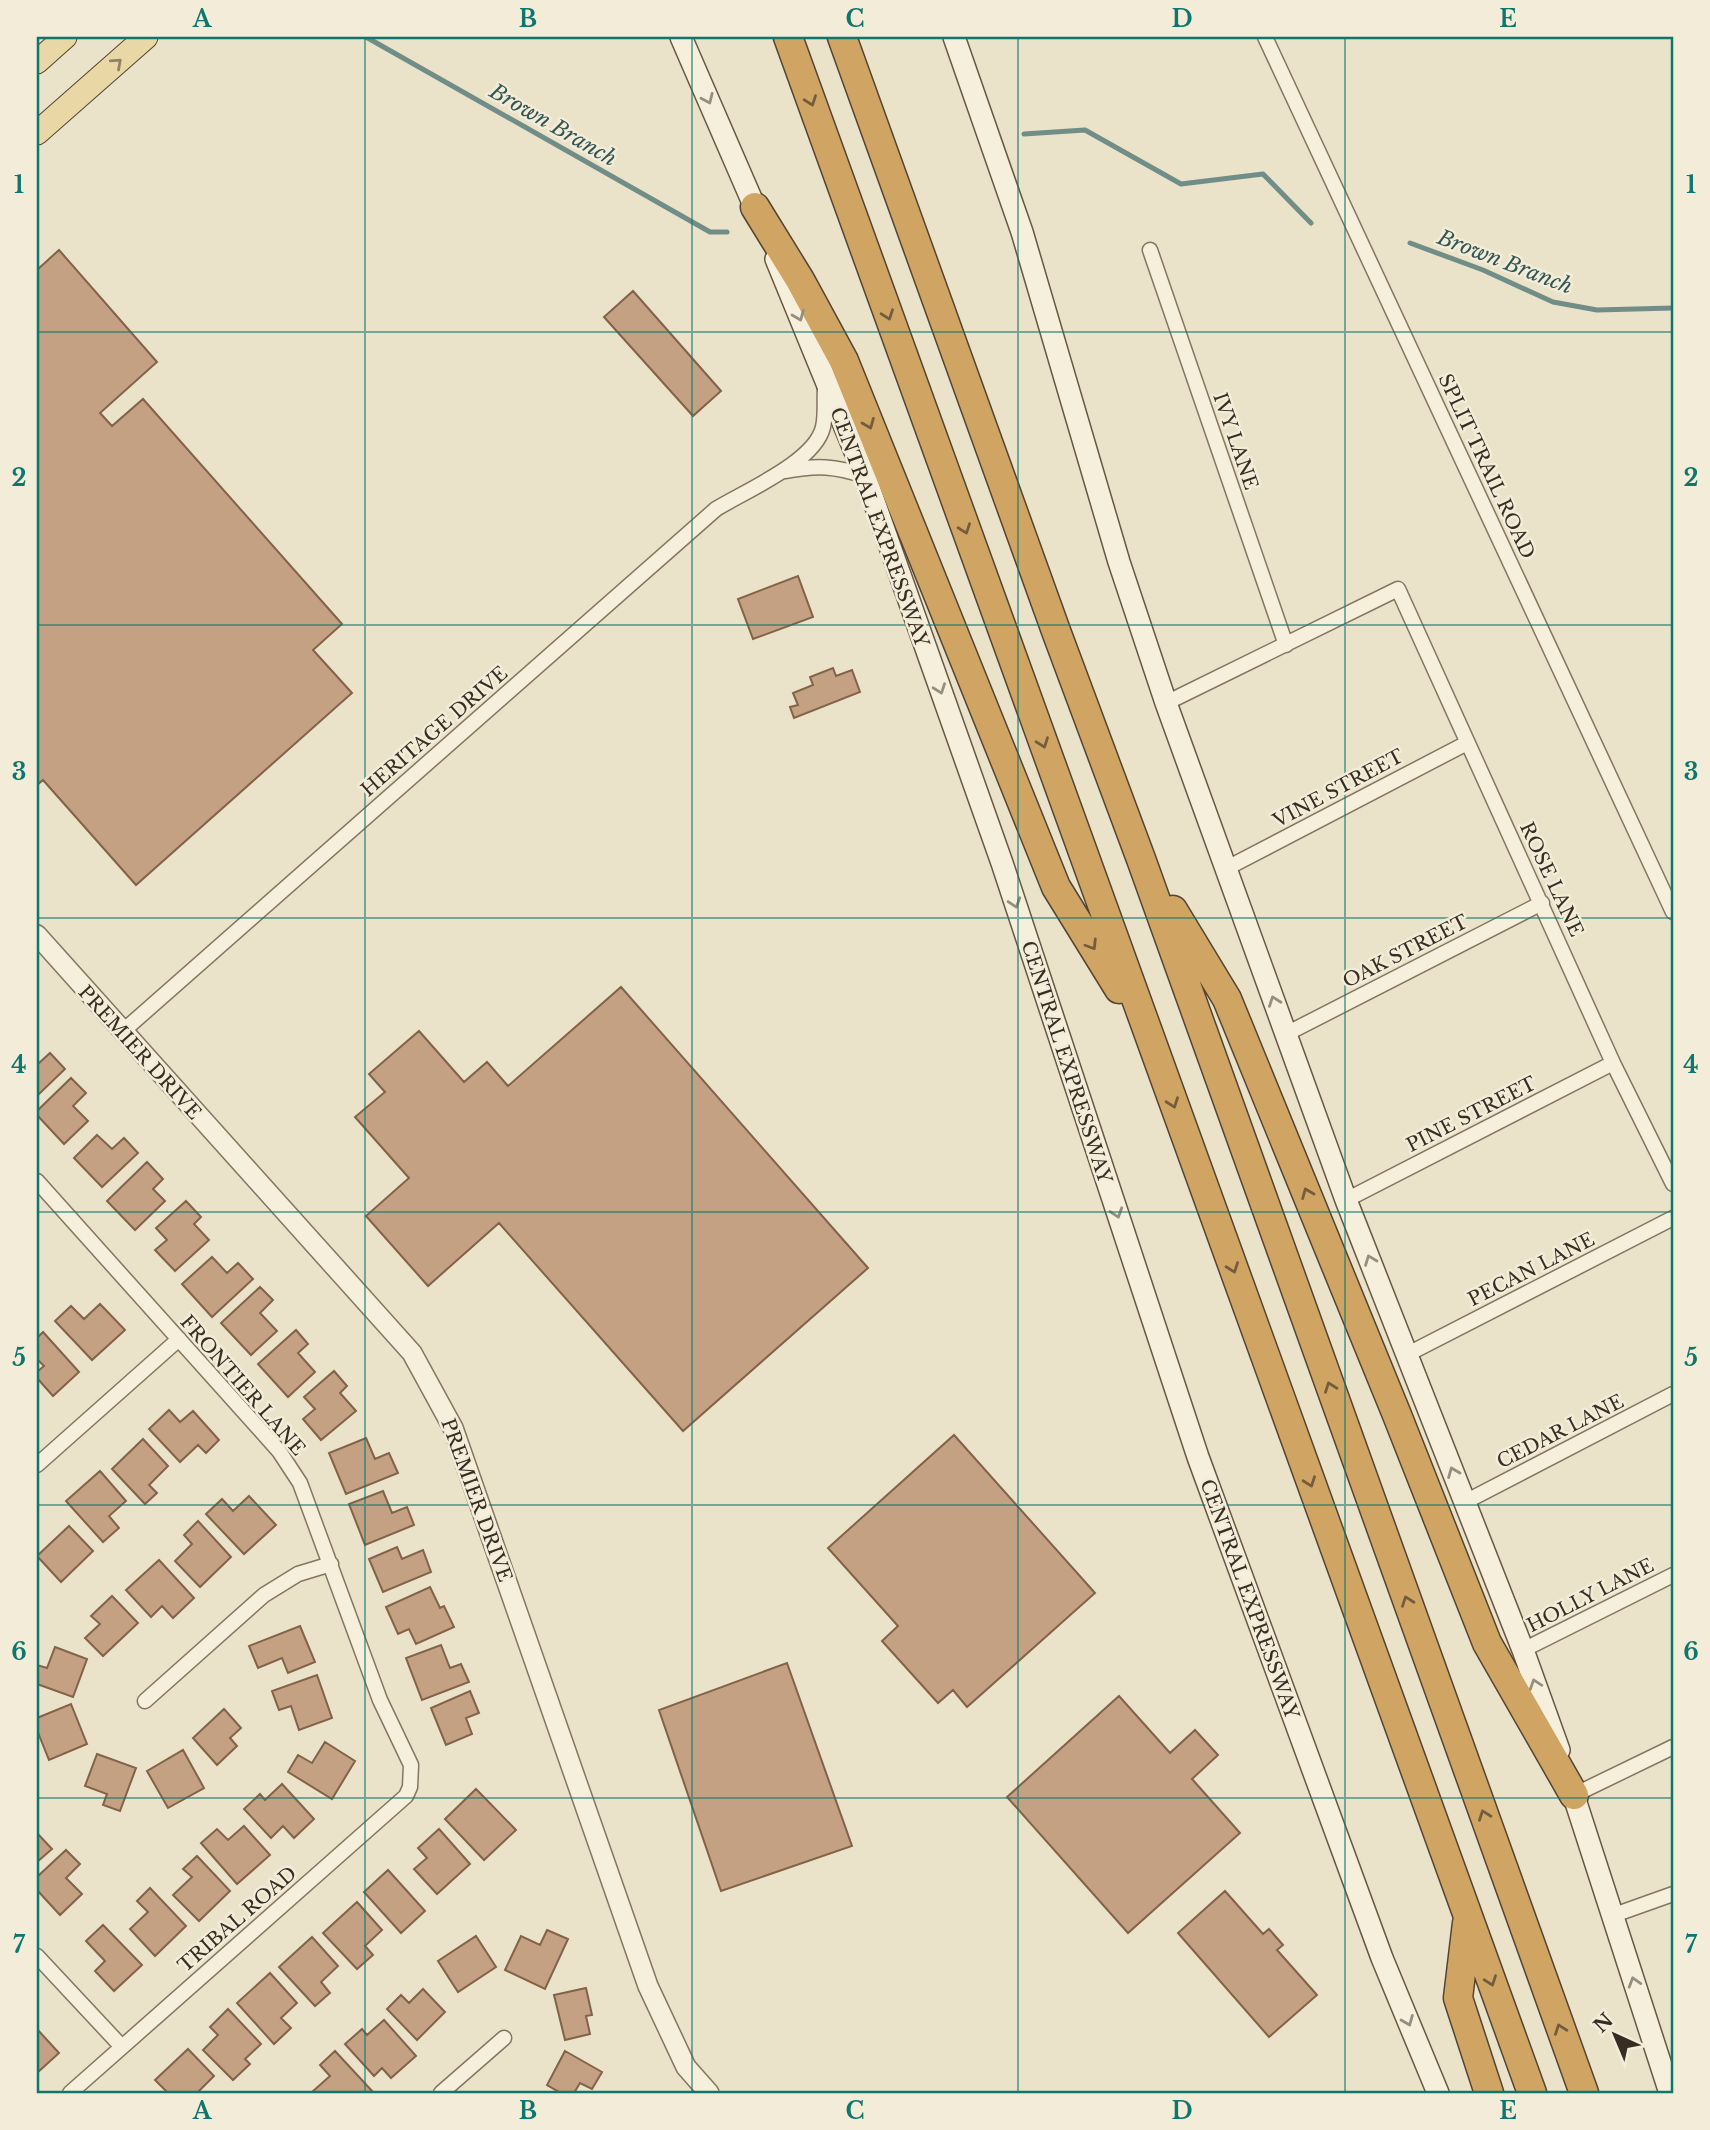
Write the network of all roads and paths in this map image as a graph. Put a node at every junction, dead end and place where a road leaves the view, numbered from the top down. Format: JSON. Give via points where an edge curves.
{"nodes":[{"id":1,"x":65,"y":37,"type":"edge"},
{"id":2,"x":146,"y":37,"type":"edge"},
{"id":3,"x":681,"y":37,"type":"edge"},
{"id":4,"x":788,"y":37,"type":"edge"},
{"id":5,"x":842,"y":37,"type":"edge"},
{"id":6,"x":954,"y":37,"type":"edge"},
{"id":7,"x":1265,"y":37,"type":"edge"},
{"id":8,"x":37,"y":62,"type":"edge"},
{"id":9,"x":37,"y":133,"type":"edge"},
{"id":10,"x":755,"y":207,"type":"junction"},
{"id":11,"x":1150,"y":250,"type":"dead end"},
{"id":12,"x":825,"y":380,"type":"junction"},
{"id":13,"x":781,"y":471,"type":"junction"},
{"id":14,"x":865,"y":476,"type":"junction"},
{"id":15,"x":1286,"y":645,"type":"junction"},
{"id":16,"x":1166,"y":703,"type":"junction"},
{"id":17,"x":1467,"y":743,"type":"junction"},
{"id":18,"x":1141,"y":859,"type":"junction"},
{"id":19,"x":1227,"y":868,"type":"junction"},
{"id":20,"x":1542,"y":903,"type":"junction"},
{"id":21,"x":1673,"y":912,"type":"edge"},
{"id":22,"x":37,"y":936,"type":"edge"},
{"id":23,"x":122,"y":1032,"type":"junction"},
{"id":24,"x":1286,"y":1034,"type":"junction"},
{"id":25,"x":1150,"y":1039,"type":"junction"},
{"id":26,"x":1613,"y":1063,"type":"junction"},
{"id":27,"x":37,"y":1181,"type":"edge"},
{"id":28,"x":1673,"y":1184,"type":"edge"},
{"id":29,"x":1346,"y":1200,"type":"junction"},
{"id":30,"x":1673,"y":1218,"type":"edge"},
{"id":31,"x":179,"y":1339,"type":"junction"},
{"id":32,"x":1406,"y":1355,"type":"junction"},
{"id":33,"x":1673,"y":1394,"type":"edge"},
{"id":34,"x":37,"y":1465,"type":"edge"},
{"id":35,"x":1465,"y":1502,"type":"junction"},
{"id":36,"x":331,"y":1564,"type":"junction"},
{"id":37,"x":1673,"y":1575,"type":"edge"},
{"id":38,"x":1523,"y":1650,"type":"junction"},
{"id":39,"x":145,"y":1701,"type":"dead end"},
{"id":40,"x":1673,"y":1747,"type":"edge"},
{"id":41,"x":411,"y":1765,"type":"joint"},
{"id":42,"x":1574,"y":1795,"type":"junction"},
{"id":43,"x":1673,"y":1894,"type":"edge"},
{"id":44,"x":1614,"y":1915,"type":"junction"},
{"id":45,"x":1468,"y":1917,"type":"junction"},
{"id":46,"x":37,"y":1956,"type":"edge"},
{"id":47,"x":504,"y":2038,"type":"dead end"},
{"id":48,"x":122,"y":2046,"type":"junction"},
{"id":49,"x":1666,"y":2057,"type":"edge"},
{"id":50,"x":70,"y":2093,"type":"edge"},
{"id":51,"x":441,"y":2093,"type":"edge"},
{"id":52,"x":709,"y":2093,"type":"edge"},
{"id":53,"x":1438,"y":2093,"type":"edge"},
{"id":54,"x":1489,"y":2093,"type":"edge"},
{"id":55,"x":1532,"y":2093,"type":"edge"},
{"id":56,"x":1584,"y":2093,"type":"edge"},
{"id":57,"x":1670,"y":2093,"type":"edge"}],
"edges":[{"from":1,"to":8,"type":"main road"},
{"from":9,"to":2,"type":"main road","one_way":true},
{"from":3,"to":10,"type":"main road","name":"CENTRAL EXPRESSWAY","one_way":true},
{"from":4,"to":25,"type":"highway","one_way":true},
{"from":5,"to":18,"type":"highway"},
{"from":6,"to":16,"type":"main road","via":[[1022,232],[1119,562]]},
{"from":7,"to":21,"type":"street","name":"SPLIT TRAIL ROAD"},
{"from":10,"to":12,"type":"main road","name":"CENTRAL EXPRESSWAY","one_way":true},
{"from":10,"to":25,"type":"highway","one_way":true,"via":[[844,361],[1056,887]]},
{"from":11,"to":15,"type":"street","name":"IVY LANE"},
{"from":12,"to":13,"type":"street","name":"HERITAGE DRIVE","via":[[823,429],[809,449]]},
{"from":12,"to":14,"type":"main road","name":"CENTRAL EXPRESSWAY"},
{"from":13,"to":14,"type":"street","name":"HERITAGE DRIVE","via":[[820,466]]},
{"from":13,"to":23,"type":"street","name":"HERITAGE DRIVE","via":[[716,509]]},
{"from":14,"to":53,"type":"main road","name":"CENTRAL EXPRESSWAY","one_way":true,"via":[[1002,863],[1198,1457],[1382,1958]]},
{"from":15,"to":16,"type":"street"},
{"from":15,"to":17,"type":"street","name":"ROSE LANE","via":[[1398,589]]},
{"from":16,"to":19,"type":"main road"},
{"from":17,"to":19,"type":"street","name":"VINE STREET"},
{"from":17,"to":20,"type":"street","name":"ROSE LANE"},
{"from":42,"to":18,"type":"highway","one_way":true,"via":[[1487,1643],[1227,999]]},
{"from":56,"to":18,"type":"highway","one_way":true},
{"from":24,"to":19,"type":"main road","one_way":true},
{"from":20,"to":24,"type":"street","name":"OAK STREET"},
{"from":20,"to":26,"type":"street","name":"ROSE LANE"},
{"from":22,"to":23,"type":"street","name":"PREMIER DRIVE"},
{"from":23,"to":52,"type":"street","name":"PREMIER DRIVE","via":[[418,1363],[453,1427],[648,1986],[686,2067]]},
{"from":24,"to":29,"type":"main road"},
{"from":25,"to":45,"type":"highway","one_way":true},
{"from":26,"to":28,"type":"street","name":"ROSE LANE"},
{"from":26,"to":29,"type":"street","name":"PINE STREET"},
{"from":27,"to":31,"type":"street","name":"FRONTIER LANE"},
{"from":32,"to":29,"type":"main road","one_way":true},
{"from":30,"to":32,"type":"street","name":"PECAN LANE"},
{"from":31,"to":34,"type":"street"},
{"from":31,"to":36,"type":"street","name":"FRONTIER LANE","via":[[279,1451],[300,1483]]},
{"from":35,"to":32,"type":"main road","one_way":true},
{"from":33,"to":35,"type":"street","name":"CEDAR LANE"},
{"from":35,"to":38,"type":"main road"},
{"from":36,"to":39,"type":"street","via":[[298,1574],[264,1595]]},
{"from":36,"to":41,"type":"street","name":"FRONTIER LANE","via":[[380,1700]]},
{"from":37,"to":38,"type":"street","name":"HOLLY LANE"},
{"from":42,"to":38,"type":"main road","one_way":true},
{"from":40,"to":42,"type":"street"},
{"from":41,"to":48,"type":"street","name":"TRIBAL ROAD","via":[[406,1796]]},
{"from":42,"to":44,"type":"main road"},
{"from":43,"to":44,"type":"street"},
{"from":49,"to":44,"type":"main road","one_way":true},
{"from":45,"to":54,"type":"highway","via":[[1458,1997]]},
{"from":45,"to":55,"type":"highway","one_way":true},
{"from":46,"to":48,"type":"street"},
{"from":47,"to":51,"type":"street"},
{"from":48,"to":50,"type":"street","name":"TRIBAL ROAD"},
{"from":49,"to":57,"type":"main road"}]}
